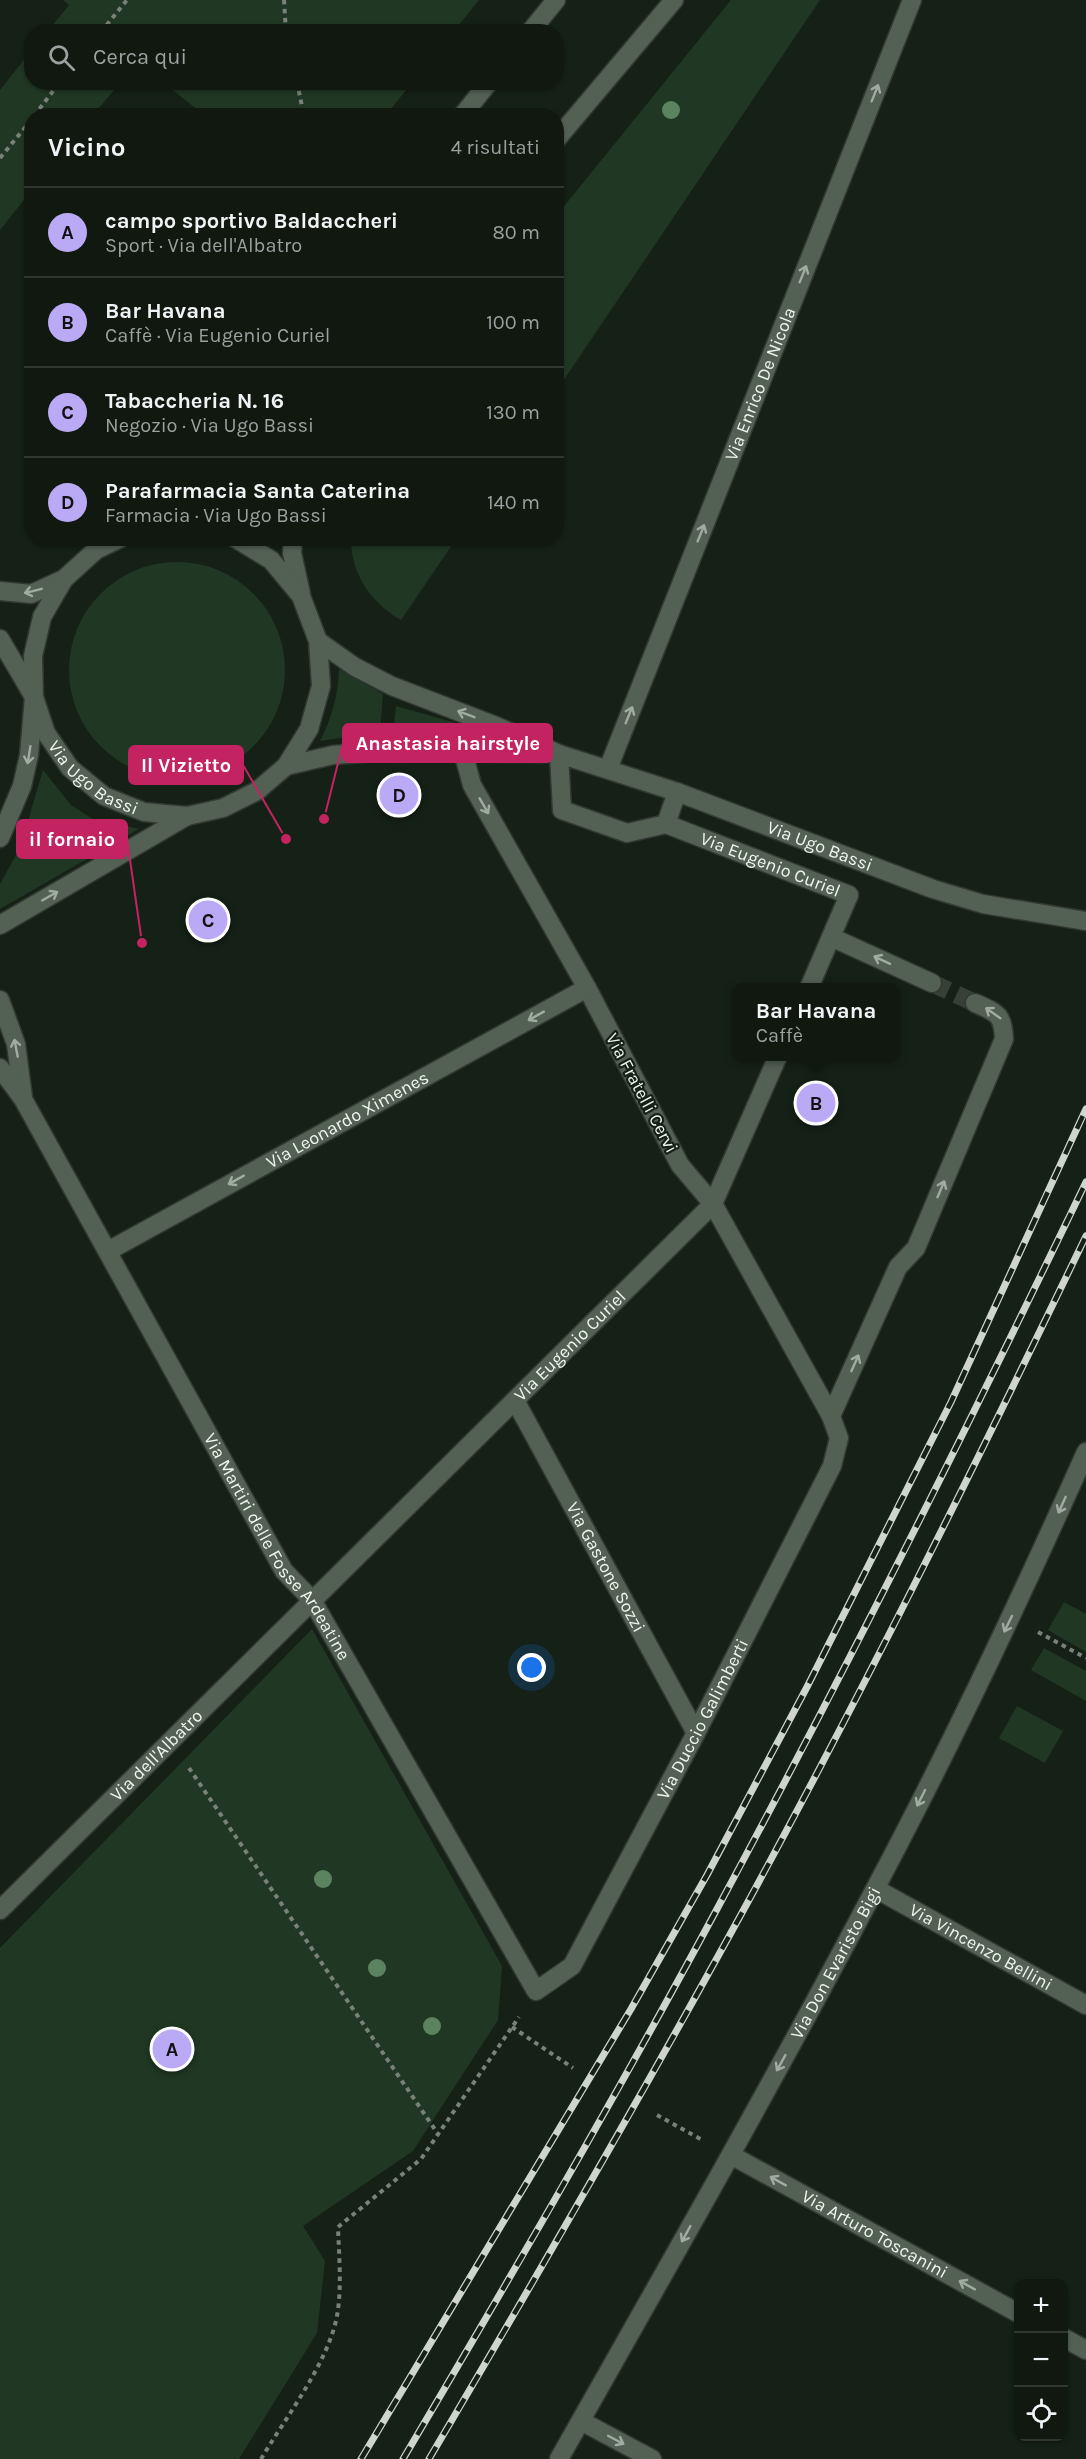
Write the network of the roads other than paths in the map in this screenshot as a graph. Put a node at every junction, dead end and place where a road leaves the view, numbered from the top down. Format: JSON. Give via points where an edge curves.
{"nodes":[{"id":1,"x":556,"y":0,"type":"edge"},
{"id":2,"x":674,"y":0,"type":"edge"},
{"id":3,"x":912,"y":0,"type":"edge"},
{"id":4,"x":536,"y":24,"type":"edge"},
{"id":5,"x":483,"y":90,"type":"edge"},
{"id":6,"x":468,"y":108,"type":"edge"},
{"id":7,"x":564,"y":131,"type":"edge"},
{"id":8,"x":104,"y":546,"type":"edge"},
{"id":9,"x":248,"y":546,"type":"edge"},
{"id":10,"x":292,"y":546,"type":"edge"},
{"id":11,"x":64,"y":579,"type":"junction"},
{"id":12,"x":0,"y":591,"type":"edge"},
{"id":13,"x":301,"y":596,"type":"junction"},
{"id":14,"x":0,"y":639,"type":"edge"},
{"id":15,"x":318,"y":641,"type":"junction"},
{"id":16,"x":34,"y":697,"type":"junction"},
{"id":17,"x":463,"y":752,"type":"junction"},
{"id":18,"x":559,"y":754,"type":"junction"},
{"id":19,"x":286,"y":766,"type":"junction"},
{"id":20,"x":608,"y":769,"type":"junction"},
{"id":21,"x":677,"y":792,"type":"junction"},
{"id":22,"x":187,"y":816,"type":"junction"},
{"id":23,"x":666,"y":824,"type":"junction"},
{"id":24,"x":0,"y":838,"type":"edge"},
{"id":25,"x":1086,"y":921,"type":"edge"},
{"id":26,"x":0,"y":925,"type":"edge"},
{"id":27,"x":831,"y":937,"type":"junction"},
{"id":28,"x":811,"y":983,"type":"edge"},
{"id":29,"x":932,"y":983,"type":"tunnel mouth"},
{"id":30,"x":587,"y":988,"type":"junction"},
{"id":31,"x":0,"y":1000,"type":"edge"},
{"id":32,"x":975,"y":1003,"type":"tunnel mouth"},
{"id":33,"x":776,"y":1061,"type":"edge"},
{"id":34,"x":0,"y":1068,"type":"edge"},
{"id":35,"x":23,"y":1099,"type":"junction"},
{"id":36,"x":713,"y":1204,"type":"junction"},
{"id":37,"x":108,"y":1251,"type":"junction"},
{"id":38,"x":516,"y":1402,"type":"junction"},
{"id":39,"x":834,"y":1422,"type":"junction"},
{"id":40,"x":1086,"y":1452,"type":"edge"},
{"id":41,"x":312,"y":1600,"type":"junction"},
{"id":42,"x":696,"y":1733,"type":"junction"},
{"id":43,"x":876,"y":1889,"type":"junction"},
{"id":44,"x":0,"y":1910,"type":"edge"},
{"id":45,"x":536,"y":1991,"type":"joint"},
{"id":46,"x":1086,"y":2005,"type":"edge"},
{"id":47,"x":731,"y":2155,"type":"junction"},
{"id":48,"x":1014,"y":2311,"type":"edge"},
{"id":49,"x":1068,"y":2340,"type":"edge"},
{"id":50,"x":1086,"y":2350,"type":"edge"},
{"id":51,"x":581,"y":2421,"type":"junction"},
{"id":52,"x":559,"y":2459,"type":"edge"},
{"id":53,"x":652,"y":2459,"type":"edge"}],
"edges":[{"from":1,"to":4,"type":"street"},
{"from":2,"to":7,"type":"street"},
{"from":20,"to":3,"type":"street","name":"Via Enrico De Nicola","one_way":true},
{"from":5,"to":6,"type":"street"},
{"from":8,"to":11,"type":"street","name":"Via Ugo Bassi"},
{"from":9,"to":13,"type":"street","name":"Via Ugo Bassi","via":[[271,560]]},
{"from":10,"to":13,"type":"street"},
{"from":11,"to":12,"type":"street","one_way":true,"via":[[31,594]]},
{"from":11,"to":16,"type":"street","name":"Via Ugo Bassi","via":[[42,617],[33,656]]},
{"from":13,"to":15,"type":"street","name":"Via Ugo Bassi"},
{"from":14,"to":16,"type":"street"},
{"from":18,"to":15,"type":"street","name":"Via Ugo Bassi","one_way":true,"via":[[392,686],[356,668]]},
{"from":15,"to":19,"type":"street","name":"Via Ugo Bassi","via":[[321,686],[309,729]]},
{"from":16,"to":22,"type":"street","name":"Via Ugo Bassi","via":[[46,733],[70,768],[104,796],[144,812]]},
{"from":16,"to":24,"type":"street","name":"Via Ugo Bassi","one_way":true,"via":[[22,786]]},
{"from":17,"to":18,"type":"street","name":"Via Ugo Bassi"},
{"from":17,"to":19,"type":"street","name":"Via Ugo Bassi","via":[[333,755]]},
{"from":17,"to":30,"type":"street","name":"Via Fratelli Cervi","one_way":true,"via":[[472,786]]},
{"from":18,"to":20,"type":"street","name":"Via Ugo Bassi"},
{"from":18,"to":23,"type":"street","via":[[562,810],[627,833]]},
{"from":19,"to":22,"type":"street","name":"Via Ugo Bassi","via":[[257,791],[224,808]]},
{"from":20,"to":21,"type":"street","name":"Via Ugo Bassi"},
{"from":21,"to":23,"type":"street"},
{"from":21,"to":25,"type":"street","name":"Via Ugo Bassi","via":[[933,889],[983,904]]},
{"from":26,"to":22,"type":"street","name":"Via Ugo Bassi","one_way":true},
{"from":23,"to":27,"type":"street","name":"Via Eugenio Curiel","via":[[849,896]]},
{"from":27,"to":28,"type":"street","name":"Via Eugenio Curiel"},
{"from":29,"to":27,"type":"street","one_way":true},
{"from":30,"to":36,"type":"street","name":"Via Fratelli Cervi","via":[[680,1165]]},
{"from":30,"to":37,"type":"street","name":"Via Leonardo Ximenes","one_way":true},
{"from":35,"to":31,"type":"street","name":"Via Martiri delle Fosse Ardeatine","one_way":true,"via":[[16,1044]]},
{"from":39,"to":32,"type":"street","one_way":true,"via":[[898,1267],[916,1248],[1004,1040],[1004,1022],[996,1012]]},
{"from":33,"to":36,"type":"street","name":"Via Eugenio Curiel"},
{"from":34,"to":35,"type":"street","name":"Via Martiri delle Fosse Ardeatine"},
{"from":35,"to":37,"type":"street","name":"Via Martiri delle Fosse Ardeatine"},
{"from":36,"to":38,"type":"street","name":"Via Eugenio Curiel"},
{"from":36,"to":39,"type":"street","name":"Via Fratelli Cervi"},
{"from":37,"to":41,"type":"street","name":"Via Martiri delle Fosse Ardeatine","via":[[284,1571]]},
{"from":38,"to":41,"type":"street","name":"Via Eugenio Curiel"},
{"from":38,"to":42,"type":"street","name":"Via Gastone Sozzi"},
{"from":39,"to":42,"type":"street","name":"Via Duccio Galimberti","via":[[839,1438],[832,1466]]},
{"from":40,"to":43,"type":"street","name":"Via Don Evaristo Bigi","one_way":true,"via":[[1011,1617]]},
{"from":41,"to":44,"type":"street","name":"Via dell'Albatro"},
{"from":41,"to":45,"type":"street","name":"Via Martiri delle Fosse Ardeatine"},
{"from":42,"to":45,"type":"street","name":"Via Duccio Galimberti","via":[[572,1966]]},
{"from":43,"to":46,"type":"street","name":"Via Vincenzo Bellini"},
{"from":43,"to":47,"type":"street","name":"Via Don Evaristo Bigi","one_way":true},
{"from":48,"to":47,"type":"street","name":"Via Arturo Toscanini","one_way":true},
{"from":47,"to":51,"type":"street","name":"Via Don Evaristo Bigi","one_way":true},
{"from":49,"to":50,"type":"street"},
{"from":51,"to":52,"type":"street","name":"Via Don Evaristo Bigi"},
{"from":51,"to":53,"type":"street","one_way":true}]}
